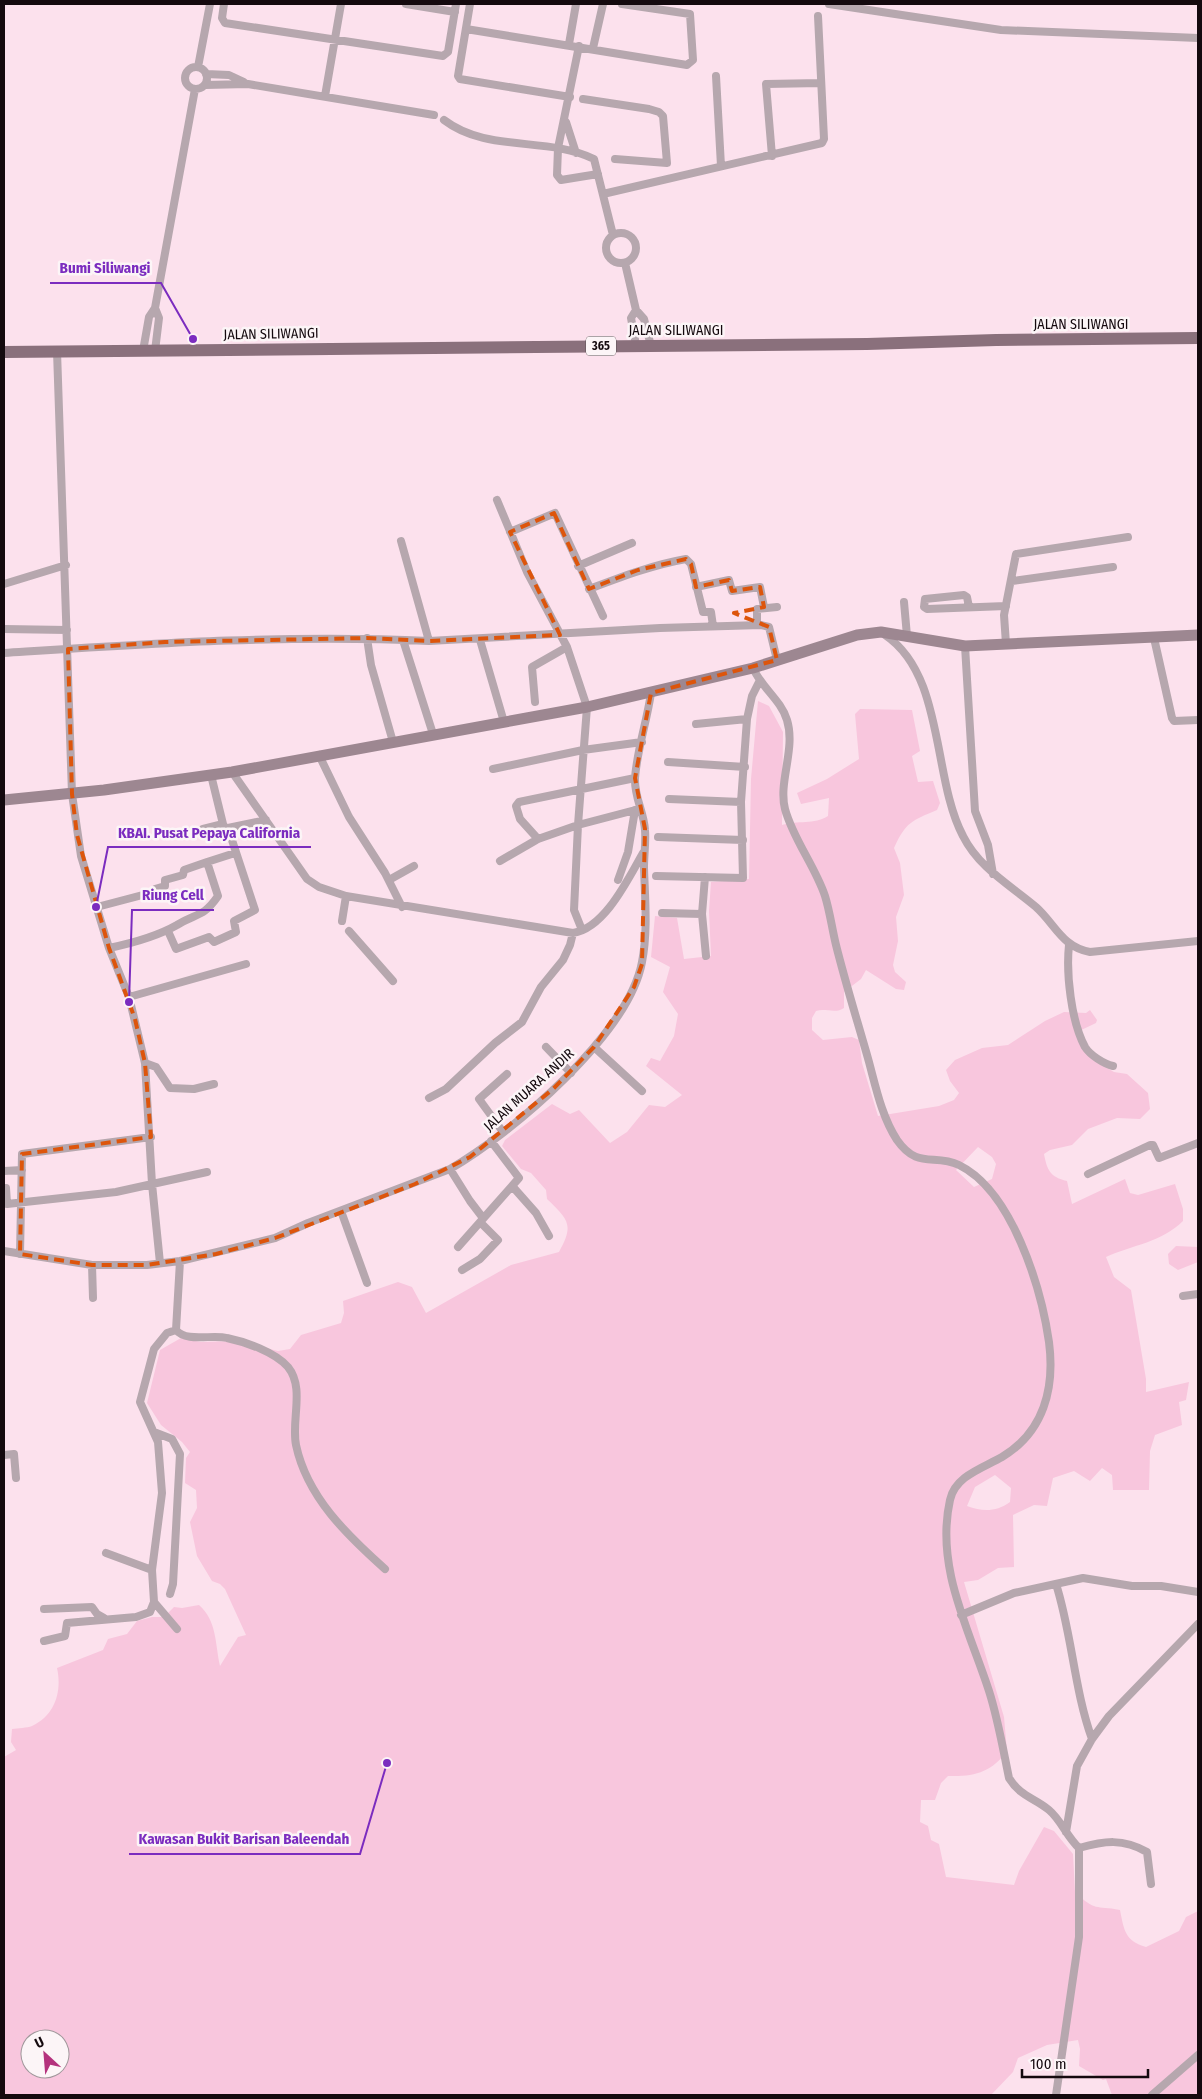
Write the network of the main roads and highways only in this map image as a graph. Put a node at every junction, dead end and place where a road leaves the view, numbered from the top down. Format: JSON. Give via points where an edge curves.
{"nodes":[{"id":1,"x":1198,"y":338,"type":"edge"},
{"id":2,"x":4,"y":352,"type":"edge"},
{"id":3,"x":1198,"y":635,"type":"edge"},
{"id":4,"x":4,"y":800,"type":"edge"}],
"edges":[{"from":1,"to":2,"type":"main road","name":"JALAN SILIWANGI","number":"365"},
{"from":3,"to":4,"type":"main road","via":[[965,646],[881,632],[857,635],[753,668],[587,707],[232,772]]}]}
